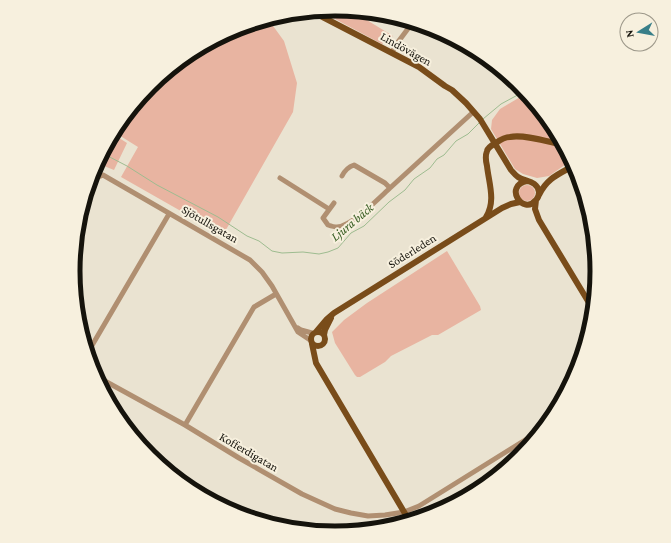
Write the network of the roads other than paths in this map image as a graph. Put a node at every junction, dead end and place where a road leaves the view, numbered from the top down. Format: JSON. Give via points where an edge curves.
{"nodes":[{"id":1,"x":323,"y":17,"type":"edge"},
{"id":2,"x":409,"y":27,"type":"edge"},
{"id":3,"x":392,"y":52,"type":"junction"},
{"id":4,"x":445,"y":86,"type":"junction"},
{"id":5,"x":471,"y":114,"type":"junction"},
{"id":6,"x":479,"y":122,"type":"junction"},
{"id":7,"x":557,"y":143,"type":"edge"},
{"id":8,"x":494,"y":144,"type":"junction"},
{"id":9,"x":569,"y":168,"type":"edge"},
{"id":10,"x":342,"y":176,"type":"dead end"},
{"id":11,"x":98,"y":177,"type":"edge"},
{"id":12,"x":280,"y":178,"type":"dead end"},
{"id":13,"x":553,"y":178,"type":"junction"},
{"id":14,"x":529,"y":182,"type":"junction"},
{"id":15,"x":390,"y":188,"type":"junction"},
{"id":16,"x":516,"y":191,"type":"junction"},
{"id":17,"x":538,"y":198,"type":"junction"},
{"id":18,"x":334,"y":203,"type":"dead end"},
{"id":19,"x":523,"y":204,"type":"junction"},
{"id":20,"x":502,"y":208,"type":"junction"},
{"id":21,"x":329,"y":209,"type":"junction"},
{"id":22,"x":169,"y":214,"type":"junction"},
{"id":23,"x":486,"y":219,"type":"junction"},
{"id":24,"x":539,"y":220,"type":"junction"},
{"id":25,"x":276,"y":294,"type":"junction"},
{"id":26,"x":589,"y":303,"type":"edge"},
{"id":27,"x":334,"y":313,"type":"junction"},
{"id":28,"x":295,"y":326,"type":"junction"},
{"id":29,"x":314,"y":333,"type":"junction"},
{"id":30,"x":324,"y":335,"type":"junction"},
{"id":31,"x":311,"y":342,"type":"junction"},
{"id":32,"x":322,"y":345,"type":"junction"},
{"id":33,"x":92,"y":346,"type":"edge"},
{"id":34,"x":320,"y":369,"type":"junction"},
{"id":35,"x":104,"y":381,"type":"edge"},
{"id":36,"x":185,"y":425,"type":"junction"},
{"id":37,"x":531,"y":437,"type":"edge"},
{"id":38,"x":404,"y":512,"type":"junction"},
{"id":39,"x":407,"y":517,"type":"edge"}],
"edges":[{"from":1,"to":3,"type":"main road","name":"Lindövägen"},
{"from":2,"to":3,"type":"street"},
{"from":3,"to":4,"type":"main road","name":"Lindövägen"},
{"from":4,"to":5,"type":"main road","name":"Lindövägen"},
{"from":4,"to":6,"type":"main road","name":"Lindövägen","via":[[456,93],[474,112]]},
{"from":5,"to":6,"type":"main road","name":"Lindövägen"},
{"from":5,"to":15,"type":"street"},
{"from":6,"to":8,"type":"main road","name":"Lindövägen"},
{"from":7,"to":8,"type":"main road","via":[[510,136]]},
{"from":8,"to":14,"type":"main road","name":"Lindövägen","via":[[516,176]]},
{"from":8,"to":16,"type":"main road","name":"Lindövägen","via":[[514,180]]},
{"from":8,"to":23,"type":"main road","via":[[486,153],[492,198]]},
{"from":9,"to":13,"type":"main road"},
{"from":10,"to":15,"type":"street","via":[[346,169],[354,165]]},
{"from":11,"to":22,"type":"street","name":"Sjötullsgatan","via":[[103,176]]},
{"from":12,"to":21,"type":"street"},
{"from":13,"to":14,"type":"main road","via":[[542,182]]},
{"from":13,"to":17,"type":"main road"},
{"from":14,"to":16,"type":"main road","via":[[520,183]]},
{"from":14,"to":17,"type":"main road","via":[[538,187]]},
{"from":15,"to":21,"type":"street","via":[[345,225],[328,225],[323,218]]},
{"from":16,"to":19,"type":"main road","via":[[517,198]]},
{"from":16,"to":20,"type":"main road","name":"Söderleden"},
{"from":17,"to":19,"type":"main road","via":[[533,203]]},
{"from":17,"to":24,"type":"main road","via":[[535,209]]},
{"from":18,"to":21,"type":"street"},
{"from":19,"to":20,"type":"main road","name":"Söderleden","via":[[515,203]]},
{"from":19,"to":24,"type":"main road"},
{"from":20,"to":23,"type":"main road","name":"Söderleden"},
{"from":22,"to":25,"type":"street","name":"Sjötullsgatan","via":[[250,260],[262,272]]},
{"from":22,"to":33,"type":"street"},
{"from":23,"to":27,"type":"main road","name":"Söderleden"},
{"from":24,"to":26,"type":"main road"},
{"from":25,"to":28,"type":"street","name":"Sjötullsgatan"},
{"from":25,"to":36,"type":"street","via":[[254,307]]},
{"from":27,"to":29,"type":"main road","name":"Söderleden"},
{"from":27,"to":30,"type":"main road","via":[[328,321]]},
{"from":28,"to":29,"type":"street"},
{"from":28,"to":31,"type":"street","name":"Sjötullsgatan","via":[[298,332]]},
{"from":29,"to":30,"type":"main road","via":[[320,332]]},
{"from":29,"to":31,"type":"main road"},
{"from":30,"to":32,"type":"main road"},
{"from":31,"to":32,"type":"main road","via":[[318,346]]},
{"from":31,"to":34,"type":"main road"},
{"from":32,"to":34,"type":"main road","via":[[317,356]]},
{"from":34,"to":38,"type":"main road"},
{"from":35,"to":36,"type":"street","name":"Kofferdigatan"},
{"from":36,"to":38,"type":"street","name":"Kofferdigatan","via":[[302,494],[336,509],[368,516]]},
{"from":37,"to":38,"type":"street","name":"Kofferdigatan","via":[[419,506]]},
{"from":38,"to":39,"type":"main road"}]}
